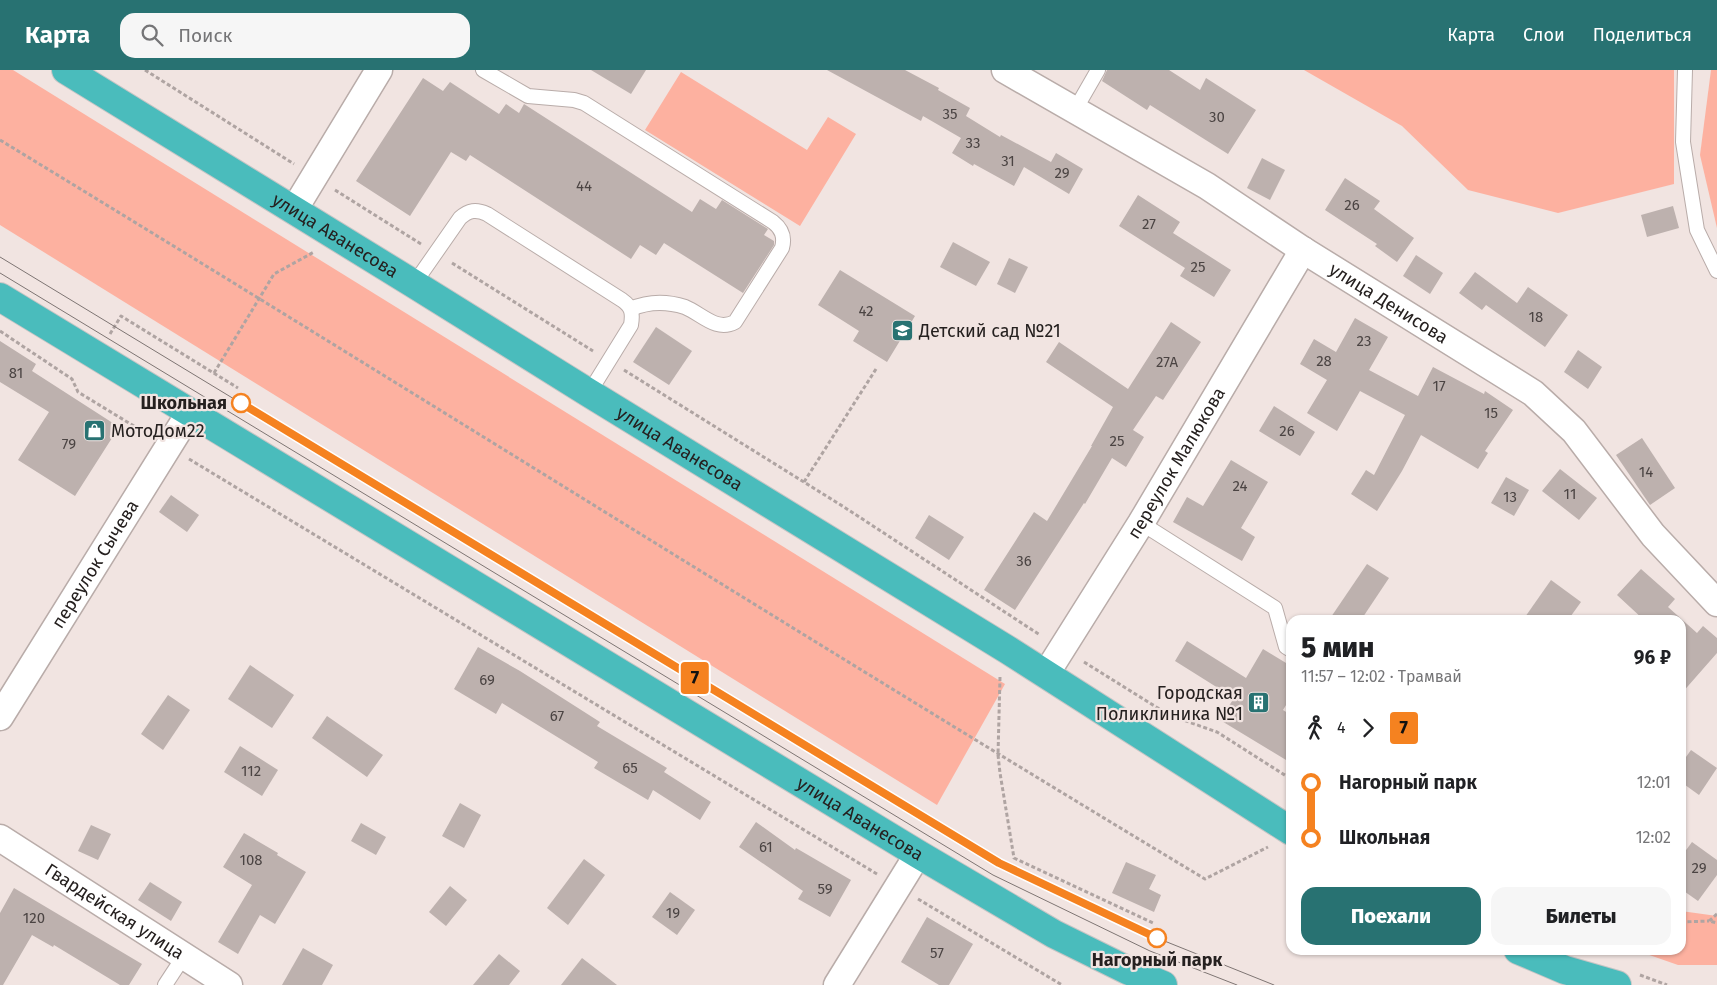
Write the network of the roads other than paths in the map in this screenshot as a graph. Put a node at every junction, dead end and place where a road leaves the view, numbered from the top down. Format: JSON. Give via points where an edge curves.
{"nodes":[{"id":1,"x":66,"y":70,"type":"edge"},
{"id":2,"x":379,"y":70,"type":"edge"},
{"id":3,"x":483,"y":70,"type":"edge"},
{"id":4,"x":1005,"y":70,"type":"edge"},
{"id":5,"x":1098,"y":70,"type":"edge"},
{"id":6,"x":1685,"y":70,"type":"edge"},
{"id":7,"x":1075,"y":110,"type":"junction"},
{"id":8,"x":294,"y":210,"type":"junction"},
{"id":9,"x":1302,"y":250,"type":"junction"},
{"id":10,"x":1717,"y":271,"type":"edge"},
{"id":11,"x":414,"y":284,"type":"junction"},
{"id":12,"x":0,"y":297,"type":"edge"},
{"id":13,"x":631,"y":309,"type":"junction"},
{"id":14,"x":588,"y":394,"type":"junction"},
{"id":15,"x":190,"y":412,"type":"junction"},
{"id":16,"x":1141,"y":523,"type":"junction"},
{"id":17,"x":1717,"y":603,"type":"edge"},
{"id":18,"x":1286,"y":647,"type":"edge"},
{"id":19,"x":1046,"y":674,"type":"junction"},
{"id":20,"x":0,"y":718,"type":"edge"},
{"id":21,"x":0,"y":838,"type":"edge"},
{"id":22,"x":1283,"y":838,"type":"edge"},
{"id":23,"x":918,"y":854,"type":"junction"},
{"id":24,"x":1530,"y":955,"type":"edge"},
{"id":25,"x":184,"y":956,"type":"junction"},
{"id":26,"x":165,"y":985,"type":"edge"},
{"id":27,"x":229,"y":985,"type":"edge"},
{"id":28,"x":837,"y":985,"type":"edge"},
{"id":29,"x":1164,"y":985,"type":"edge"},
{"id":30,"x":1617,"y":985,"type":"edge"}],
"edges":[{"from":1,"to":8,"type":"highway","name":"улица Аванесова"},
{"from":2,"to":8,"type":"street"},
{"from":3,"to":13,"type":"lane","via":[[528,96],[584,103],[774,222],[783,234],[782,248],[735,322],[719,325],[670,303],[644,303]]},
{"from":4,"to":7,"type":"street","name":"улица Денисова"},
{"from":5,"to":7,"type":"lane"},
{"from":6,"to":10,"type":"lane","via":[[1684,142],[1697,230]]},
{"from":7,"to":9,"type":"street","name":"улица Денисова","via":[[1207,186]]},
{"from":8,"to":11,"type":"highway","name":"улица Аванесова"},
{"from":9,"to":16,"type":"street","name":"переулок Малюкова"},
{"from":9,"to":17,"type":"street","name":"улица Денисова","via":[[1533,393],[1574,431],[1653,535]]},
{"from":11,"to":13,"type":"lane","via":[[460,218],[473,210],[480,211],[622,300]]},
{"from":11,"to":14,"type":"highway","name":"улица Аванесова"},
{"from":12,"to":15,"type":"highway","name":"улица Аванесова"},
{"from":13,"to":14,"type":"lane","via":[[630,325]]},
{"from":14,"to":19,"type":"highway","name":"улица Аванесова"},
{"from":15,"to":20,"type":"street","name":"переулок Сычева"},
{"from":15,"to":23,"type":"highway","name":"улица Аванесова"},
{"from":16,"to":18,"type":"lane","via":[[1275,608]]},
{"from":16,"to":19,"type":"street","name":"переулок Малюкова"},
{"from":19,"to":22,"type":"highway","name":"улица Аванесова"},
{"from":21,"to":25,"type":"street","name":"Гвардейская улица"},
{"from":23,"to":28,"type":"street"},
{"from":23,"to":29,"type":"highway","name":"улица Аванесова","via":[[1054,934]]},
{"from":24,"to":30,"type":"highway","via":[[1565,970]]},
{"from":25,"to":26,"type":"lane"},
{"from":25,"to":27,"type":"street","name":"Гвардейская улица"}]}
